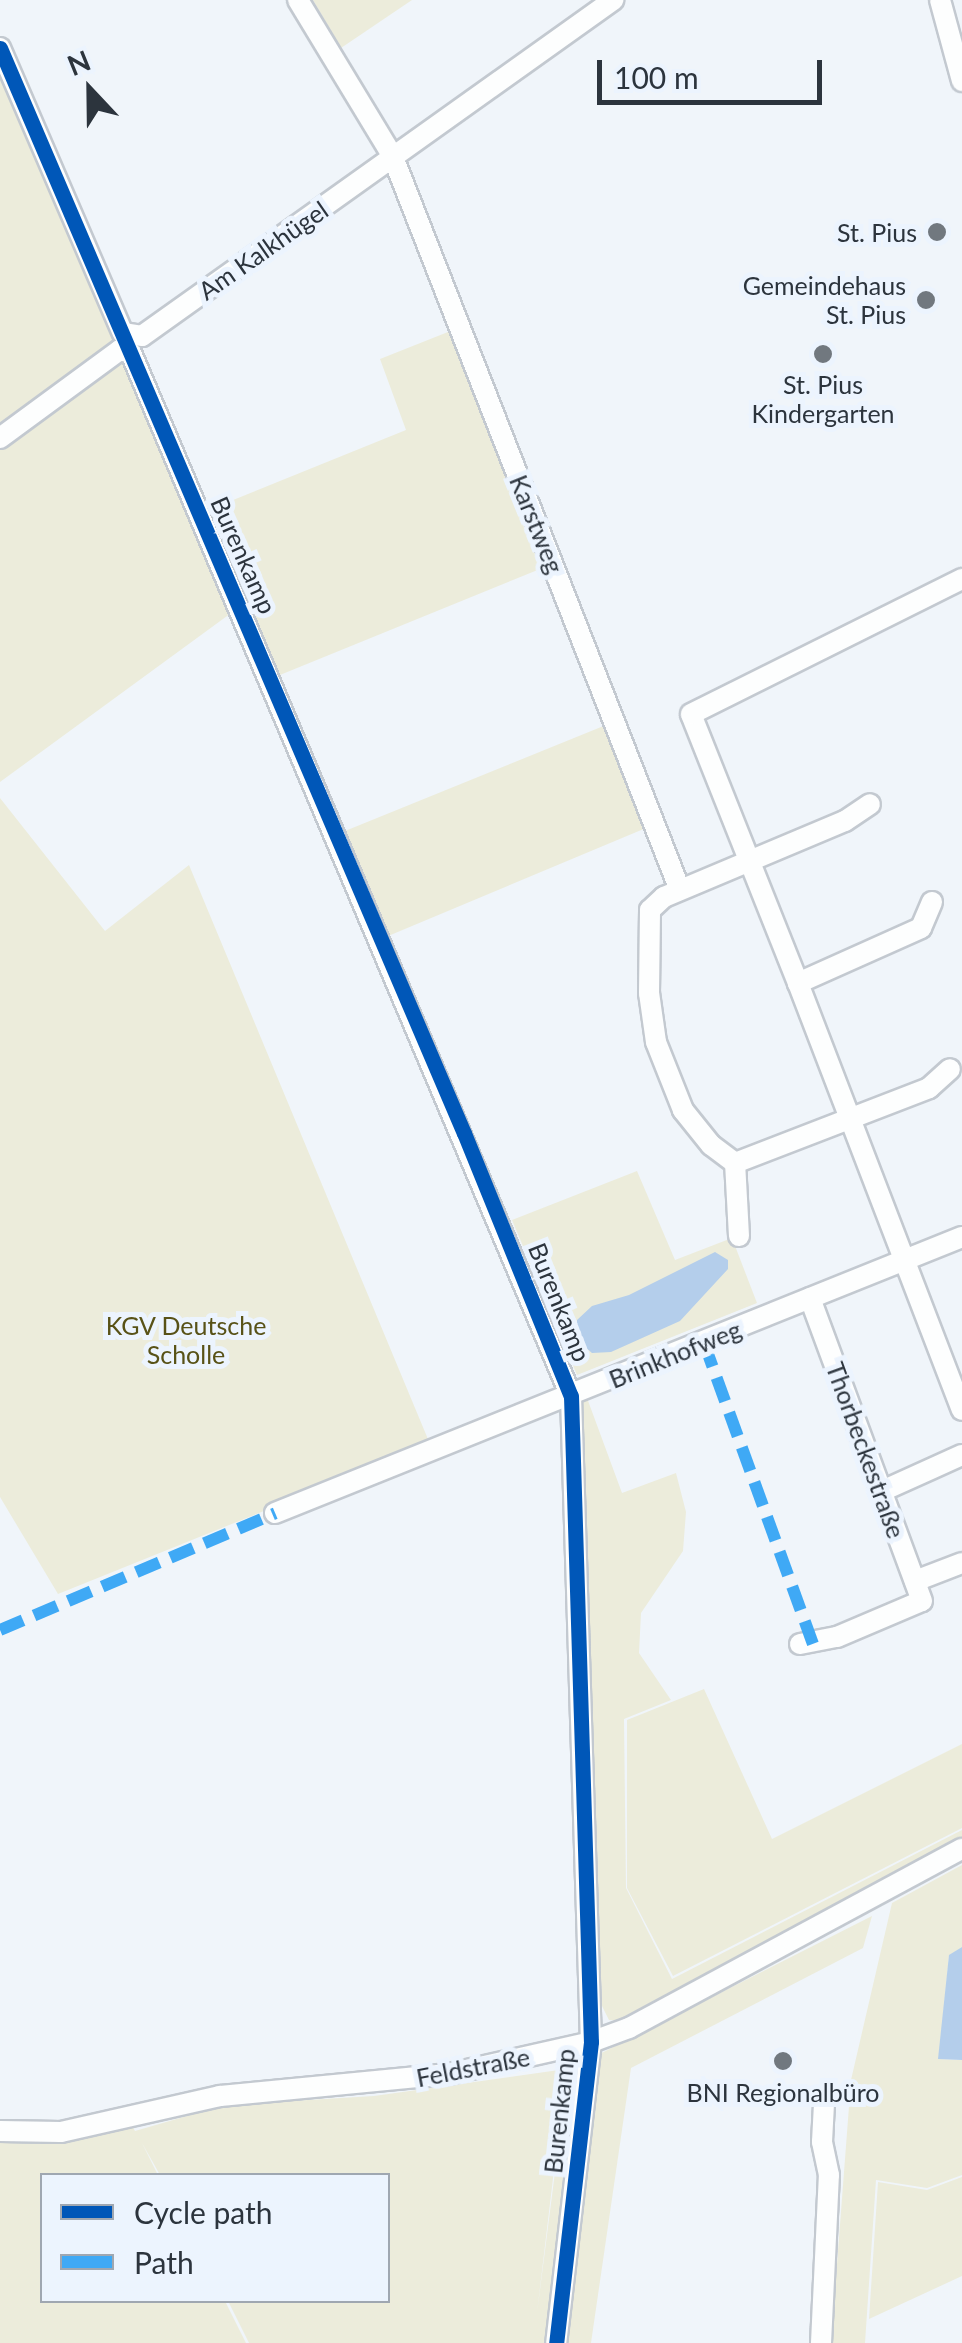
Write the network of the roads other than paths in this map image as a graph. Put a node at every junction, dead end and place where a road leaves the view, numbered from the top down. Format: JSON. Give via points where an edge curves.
{"nodes":[{"id":1,"x":298,"y":0,"type":"edge"},
{"id":2,"x":614,"y":0,"type":"edge"},
{"id":3,"x":940,"y":0,"type":"edge"},
{"id":4,"x":0,"y":48,"type":"edge"},
{"id":5,"x":962,"y":81,"type":"edge"},
{"id":6,"x":393,"y":157,"type":"junction"},
{"id":7,"x":131,"y":345,"type":"junction"},
{"id":8,"x":0,"y":438,"type":"edge"},
{"id":9,"x":962,"y":579,"type":"edge"},
{"id":10,"x":870,"y":804,"type":"dead end"},
{"id":11,"x":748,"y":861,"type":"junction"},
{"id":12,"x":680,"y":890,"type":"junction"},
{"id":13,"x":932,"y":902,"type":"dead end"},
{"id":14,"x":798,"y":982,"type":"junction"},
{"id":15,"x":950,"y":1069,"type":"dead end"},
{"id":16,"x":852,"y":1120,"type":"junction"},
{"id":17,"x":735,"y":1163,"type":"junction"},
{"id":18,"x":739,"y":1236,"type":"dead end"},
{"id":19,"x":962,"y":1237,"type":"edge"},
{"id":20,"x":907,"y":1260,"type":"junction"},
{"id":21,"x":810,"y":1298,"type":"junction"},
{"id":22,"x":571,"y":1396,"type":"junction"},
{"id":23,"x":962,"y":1410,"type":"edge"},
{"id":24,"x":962,"y":1456,"type":"edge"},
{"id":25,"x":880,"y":1492,"type":"junction"},
{"id":26,"x":276,"y":1514,"type":"dead end"},
{"id":27,"x":962,"y":1563,"type":"edge"},
{"id":28,"x":919,"y":1591,"type":"junction"},
{"id":29,"x":800,"y":1644,"type":"dead end"},
{"id":30,"x":962,"y":1849,"type":"edge"},
{"id":31,"x":591,"y":2042,"type":"junction"},
{"id":32,"x":824,"y":2104,"type":"dead end"},
{"id":33,"x":0,"y":2130,"type":"edge"},
{"id":34,"x":556,"y":2343,"type":"edge"},
{"id":35,"x":821,"y":2343,"type":"edge"}],
"edges":[{"from":1,"to":6,"type":"street"},
{"from":2,"to":6,"type":"street","name":"Am Kalkhügel"},
{"from":3,"to":5,"type":"street"},
{"from":4,"to":7,"type":"street","name":"Burenkamp"},
{"from":6,"to":7,"type":"street","name":"Am Kalkhügel"},
{"from":6,"to":12,"type":"street","name":"Karstweg"},
{"from":7,"to":8,"type":"street","name":"Am Kalkhügel"},
{"from":7,"to":22,"type":"street","name":"Burenkamp"},
{"from":9,"to":11,"type":"street","via":[[691,714]]},
{"from":10,"to":11,"type":"street"},
{"from":11,"to":12,"type":"street"},
{"from":11,"to":14,"type":"street"},
{"from":12,"to":17,"type":"street","via":[[650,910],[656,1042],[684,1110]]},
{"from":13,"to":14,"type":"street","via":[[921,928]]},
{"from":14,"to":16,"type":"street"},
{"from":15,"to":16,"type":"street","via":[[930,1088]]},
{"from":16,"to":17,"type":"street"},
{"from":16,"to":20,"type":"street"},
{"from":17,"to":18,"type":"street"},
{"from":19,"to":20,"type":"street","name":"Brinkhofweg"},
{"from":20,"to":21,"type":"street","name":"Brinkhofweg"},
{"from":20,"to":23,"type":"street"},
{"from":21,"to":22,"type":"street","name":"Brinkhofweg"},
{"from":21,"to":25,"type":"street","name":"Thorbeckestraße"},
{"from":22,"to":26,"type":"street","name":"Brinkhofweg"},
{"from":22,"to":31,"type":"street","name":"Burenkamp"},
{"from":24,"to":25,"type":"street"},
{"from":25,"to":28,"type":"street","name":"Thorbeckestraße"},
{"from":27,"to":28,"type":"street"},
{"from":28,"to":29,"type":"street","via":[[837,1637]]},
{"from":30,"to":31,"type":"street","name":"Feldstraße","via":[[629,2028]]},
{"from":31,"to":33,"type":"street","name":"Feldstraße","via":[[449,2074],[220,2096],[61,2132]]},
{"from":31,"to":34,"type":"street","name":"Burenkamp"},
{"from":32,"to":35,"type":"street","via":[[829,2175]]}]}
